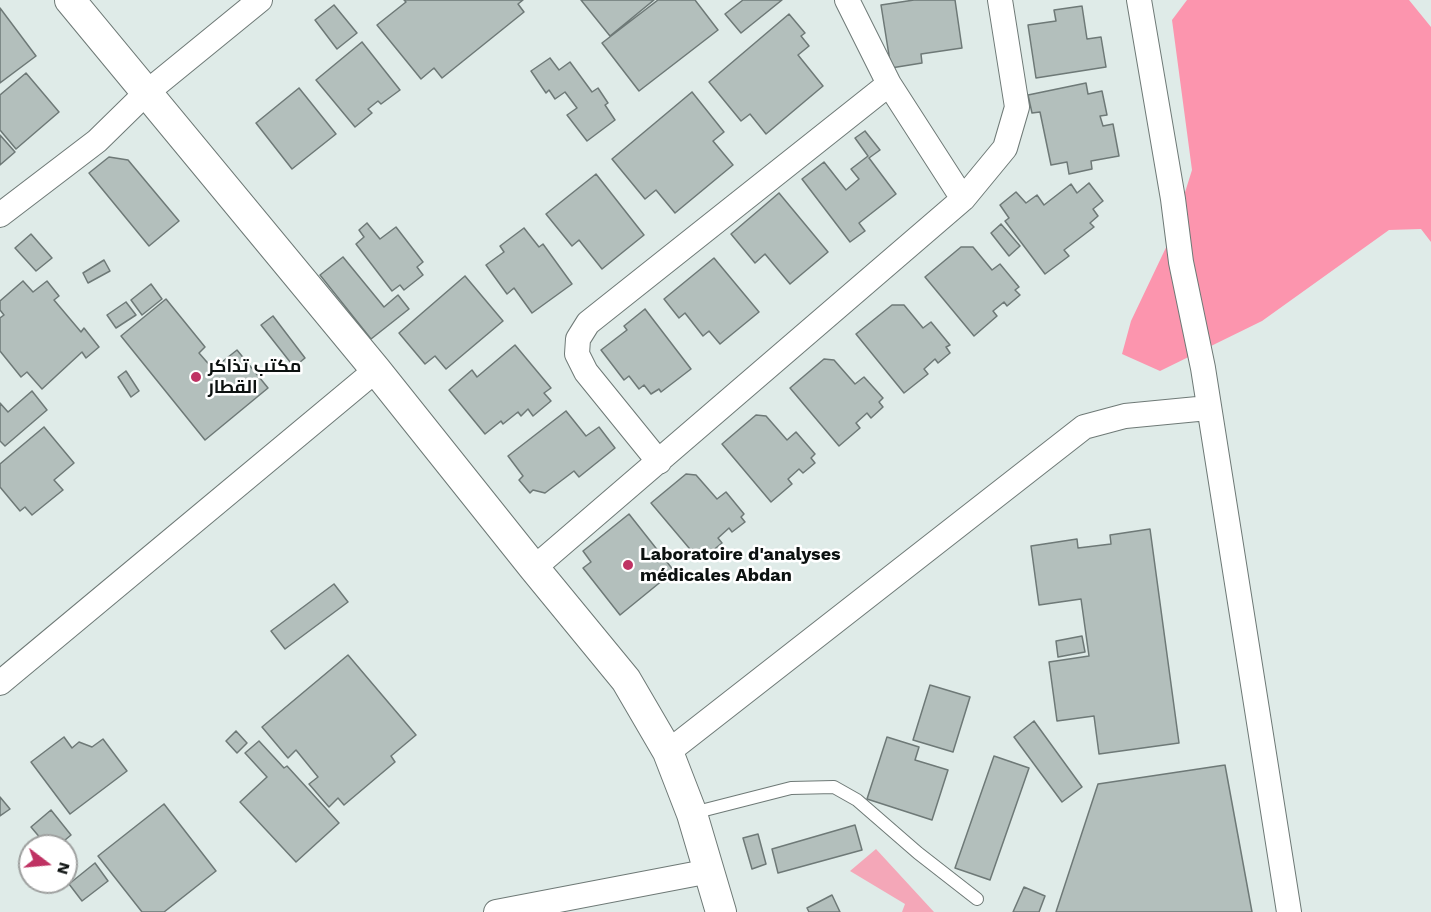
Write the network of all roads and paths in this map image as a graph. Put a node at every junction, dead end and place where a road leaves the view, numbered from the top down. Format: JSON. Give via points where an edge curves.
{"nodes":[{"id":1,"x":70,"y":0,"type":"edge"},
{"id":2,"x":260,"y":0,"type":"edge"},
{"id":3,"x":847,"y":0,"type":"edge"},
{"id":4,"x":1000,"y":0,"type":"edge"},
{"id":5,"x":1139,"y":0,"type":"edge"},
{"id":6,"x":889,"y":84,"type":"junction"},
{"id":7,"x":146,"y":93,"type":"junction"},
{"id":8,"x":963,"y":199,"type":"junction"},
{"id":9,"x":0,"y":215,"type":"edge"},
{"id":10,"x":376,"y":370,"type":"junction"},
{"id":11,"x":1208,"y":408,"type":"junction"},
{"id":12,"x":659,"y":462,"type":"junction"},
{"id":13,"x":534,"y":568,"type":"junction"},
{"id":14,"x":0,"y":683,"type":"edge"},
{"id":15,"x":663,"y":742,"type":"junction"},
{"id":16,"x":692,"y":814,"type":"junction"},
{"id":17,"x":710,"y":870,"type":"junction"},
{"id":18,"x":977,"y":900,"type":"dead end"},
{"id":19,"x":496,"y":912,"type":"edge"},
{"id":20,"x":721,"y":912,"type":"edge"},
{"id":21,"x":1289,"y":912,"type":"edge"}],
"edges":[{"from":1,"to":7,"type":"street"},
{"from":2,"to":7,"type":"street"},
{"from":3,"to":6,"type":"street"},
{"from":4,"to":8,"type":"street","via":[[1017,107],[1005,148]]},
{"from":5,"to":11,"type":"street"},
{"from":6,"to":8,"type":"street"},
{"from":6,"to":12,"type":"street","via":[[588,323],[578,339],[577,354],[586,372]]},
{"from":7,"to":9,"type":"street","via":[[97,141]]},
{"from":7,"to":10,"type":"street"},
{"from":8,"to":12,"type":"street"},
{"from":10,"to":13,"type":"street"},
{"from":10,"to":14,"type":"street"},
{"from":11,"to":15,"type":"street","via":[[1125,416],[1084,427]]},
{"from":11,"to":21,"type":"street"},
{"from":12,"to":13,"type":"street"},
{"from":13,"to":15,"type":"street","via":[[602,648],[640,701]]},
{"from":15,"to":16,"type":"street"},
{"from":16,"to":17,"type":"street"},
{"from":16,"to":18,"type":"lane","via":[[791,788],[834,787],[857,800]]},
{"from":17,"to":19,"type":"street"},
{"from":17,"to":20,"type":"street"}]}
